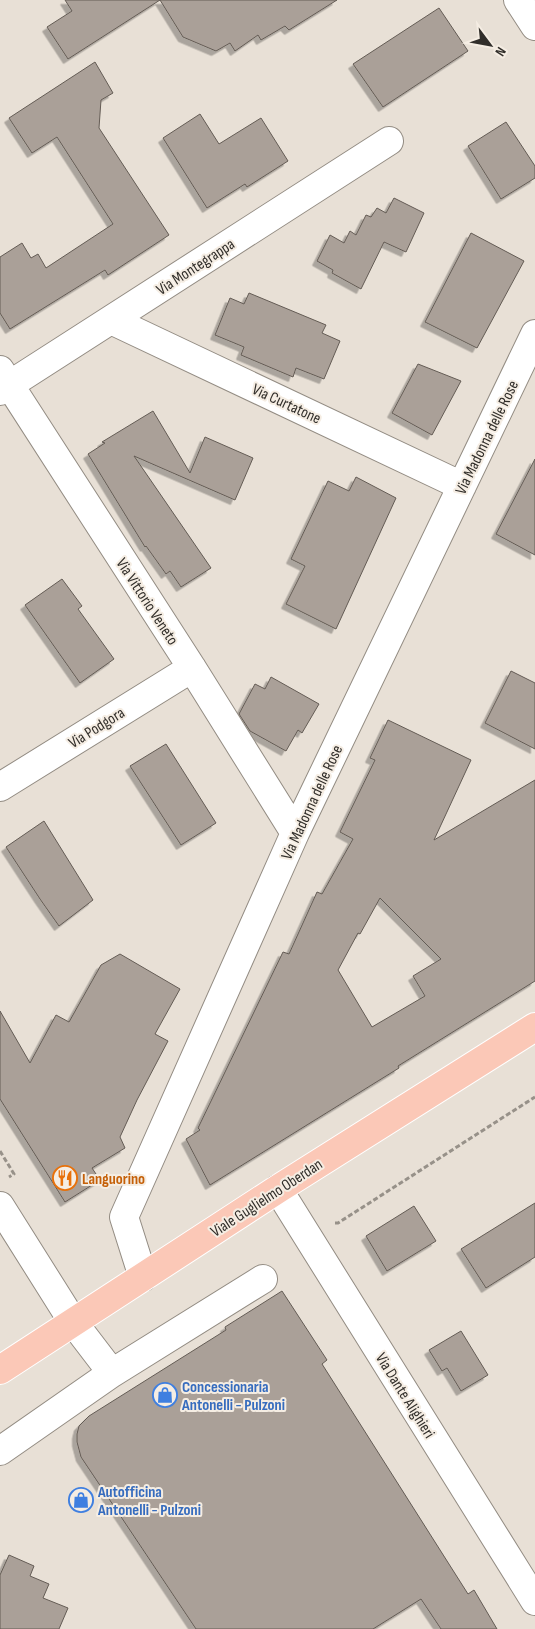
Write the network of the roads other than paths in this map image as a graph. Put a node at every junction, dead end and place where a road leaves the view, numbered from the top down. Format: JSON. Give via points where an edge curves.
{"nodes":[{"id":1,"x":518,"y":0,"type":"edge"},
{"id":2,"x":535,"y":26,"type":"edge"},
{"id":3,"x":389,"y":142,"type":"dead end"},
{"id":4,"x":111,"y":320,"type":"junction"},
{"id":5,"x":535,"y":334,"type":"edge"},
{"id":6,"x":3,"y":382,"type":"edge"},
{"id":7,"x":462,"y":486,"type":"junction"},
{"id":8,"x":192,"y":668,"type":"junction"},
{"id":9,"x":0,"y":787,"type":"edge"},
{"id":10,"x":295,"y":833,"type":"junction"},
{"id":11,"x":535,"y":1028,"type":"edge"},
{"id":12,"x":278,"y":1189,"type":"junction"},
{"id":13,"x":0,"y":1206,"type":"edge"},
{"id":14,"x":143,"y":1278,"type":"junction"},
{"id":15,"x":263,"y":1279,"type":"dead end"},
{"id":16,"x":73,"y":1322,"type":"junction"},
{"id":17,"x":0,"y":1370,"type":"edge"},
{"id":18,"x":112,"y":1373,"type":"junction"},
{"id":19,"x":0,"y":1451,"type":"edge"},
{"id":20,"x":535,"y":1601,"type":"edge"}],
"edges":[{"from":1,"to":2,"type":"street"},
{"from":3,"to":4,"type":"street","name":"Via Montegrappa"},
{"from":4,"to":6,"type":"street","name":"Via Montegrappa"},
{"from":4,"to":7,"type":"street","name":"Via Curtatone"},
{"from":5,"to":7,"type":"street","name":"Via Madonna delle Rose"},
{"from":6,"to":8,"type":"street","name":"Via Vittorio Veneto"},
{"from":7,"to":10,"type":"street","name":"Via Madonna delle Rose"},
{"from":8,"to":9,"type":"street","name":"Via Podgora"},
{"from":8,"to":10,"type":"street","name":"Via Vittorio Veneto"},
{"from":10,"to":14,"type":"street","name":"Via Madonna delle Rose","via":[[124,1217]]},
{"from":11,"to":12,"type":"main road","name":"Viale Guglielmo Oberdan"},
{"from":12,"to":14,"type":"main road","name":"Viale Guglielmo Oberdan"},
{"from":12,"to":20,"type":"street","name":"Via Dante Alighieri"},
{"from":13,"to":16,"type":"street"},
{"from":14,"to":16,"type":"main road","name":"Viale Guglielmo Oberdan"},
{"from":15,"to":18,"type":"street"},
{"from":16,"to":17,"type":"main road","name":"Viale Guglielmo Oberdan"},
{"from":16,"to":18,"type":"street"},
{"from":18,"to":19,"type":"street"}]}
